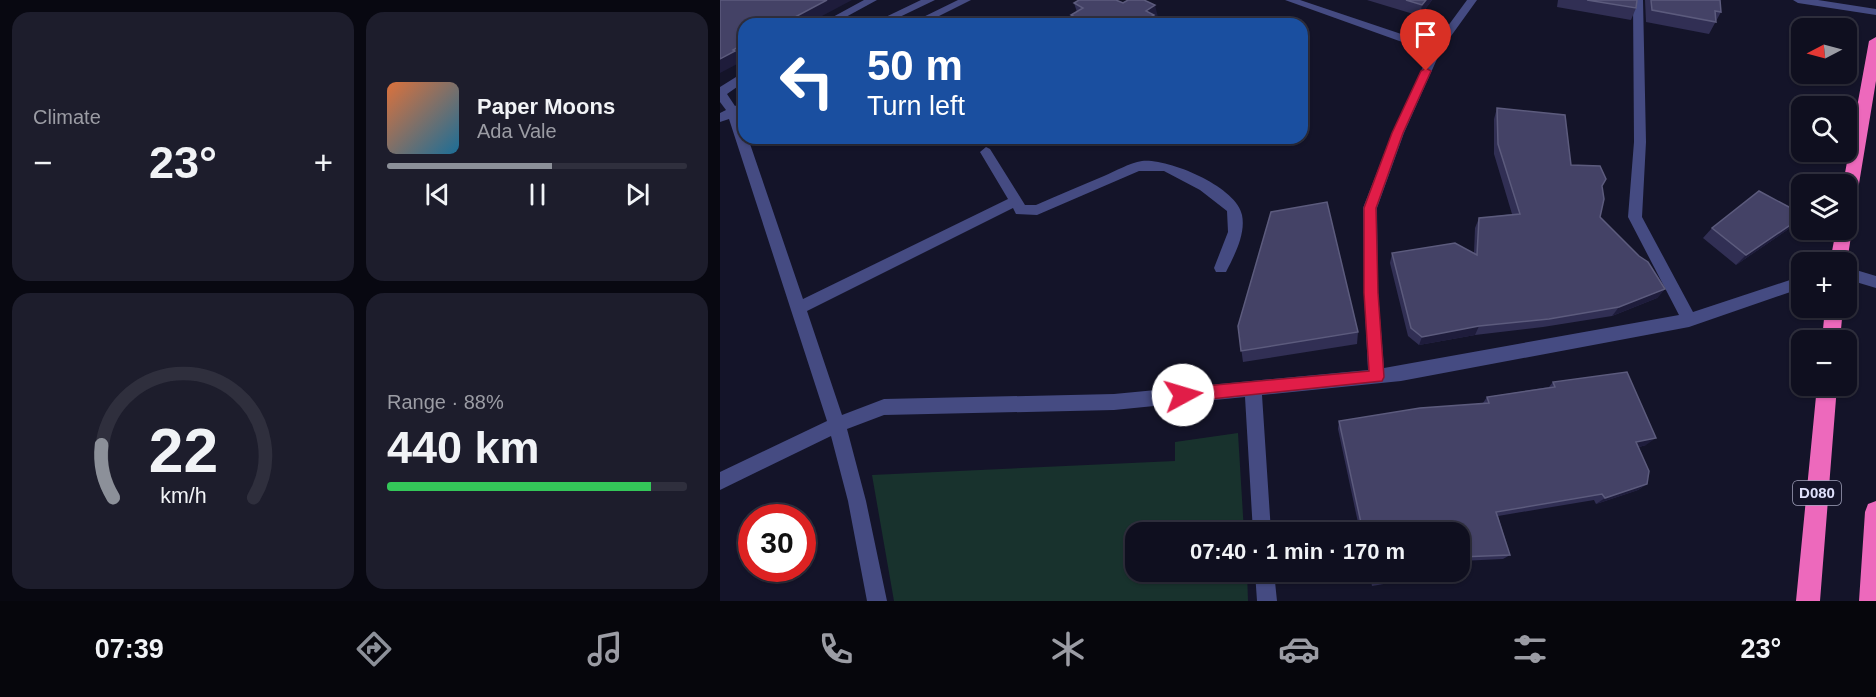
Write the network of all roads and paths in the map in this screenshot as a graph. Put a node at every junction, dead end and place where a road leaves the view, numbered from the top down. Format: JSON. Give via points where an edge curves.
{"nodes":[{"id":1,"x":872,"y":0,"type":"edge"},
{"id":2,"x":930,"y":0,"type":"edge"},
{"id":3,"x":966,"y":0,"type":"edge"},
{"id":4,"x":1290,"y":0,"type":"edge"},
{"id":5,"x":1472,"y":0,"type":"edge"},
{"id":6,"x":1638,"y":0,"type":"edge"},
{"id":7,"x":1798,"y":0,"type":"edge"},
{"id":8,"x":1876,"y":12,"type":"edge"},
{"id":9,"x":837,"y":18,"type":"edge"},
{"id":10,"x":890,"y":18,"type":"edge"},
{"id":11,"x":927,"y":18,"type":"edge"},
{"id":12,"x":1876,"y":41,"type":"edge"},
{"id":13,"x":1436,"y":50,"type":"junction"},
{"id":14,"x":738,"y":80,"type":"edge"},
{"id":15,"x":738,"y":86,"type":"edge"},
{"id":16,"x":720,"y":93,"type":"edge"},
{"id":17,"x":732,"y":112,"type":"edge"},
{"id":18,"x":738,"y":130,"type":"edge"},
{"id":19,"x":743,"y":144,"type":"edge"},
{"id":20,"x":986,"y":152,"type":"dead end"},
{"id":21,"x":1853,"y":174,"type":"edge"},
{"id":22,"x":1016,"y":201,"type":"junction"},
{"id":23,"x":1221,"y":268,"type":"dead end"},
{"id":24,"x":1857,"y":276,"type":"edge"},
{"id":25,"x":1876,"y":282,"type":"edge"},
{"id":26,"x":1791,"y":286,"type":"edge"},
{"id":27,"x":798,"y":308,"type":"junction"},
{"id":28,"x":1689,"y":320,"type":"junction"},
{"id":29,"x":1377,"y":377,"type":"junction"},
{"id":30,"x":1253,"y":388,"type":"junction"},
{"id":31,"x":1826,"y":396,"type":"edge"},
{"id":32,"x":837,"y":425,"type":"junction"},
{"id":33,"x":720,"y":481,"type":"edge"},
{"id":34,"x":1876,"y":512,"type":"edge"},
{"id":35,"x":1261,"y":522,"type":"edge"},
{"id":36,"x":1266,"y":582,"type":"edge"},
{"id":37,"x":878,"y":601,"type":"edge"},
{"id":38,"x":1267,"y":601,"type":"edge"},
{"id":39,"x":1808,"y":601,"type":"edge"},
{"id":40,"x":1871,"y":601,"type":"edge"}],
"edges":[{"from":1,"to":9,"type":"street"},
{"from":2,"to":10,"type":"street"},
{"from":3,"to":11,"type":"street"},
{"from":4,"to":13,"type":"street"},
{"from":5,"to":13,"type":"street"},
{"from":6,"to":28,"type":"street","via":[[1640,142],[1635,217]]},
{"from":7,"to":8,"type":"street"},
{"from":12,"to":21,"type":"highway"},
{"from":13,"to":29,"type":"street","via":[[1398,133],[1370,208]]},
{"from":14,"to":16,"type":"street"},
{"from":15,"to":16,"type":"street"},
{"from":16,"to":17,"type":"street"},
{"from":17,"to":18,"type":"street"},
{"from":19,"to":27,"type":"street"},
{"from":20,"to":22,"type":"street"},
{"from":22,"to":23,"type":"street","via":[[1021,210],[1037,210],[1137,167],[1169,168],[1222,197],[1234,208],[1236,220]]},
{"from":22,"to":27,"type":"street"},
{"from":24,"to":25,"type":"street"},
{"from":26,"to":28,"type":"street"},
{"from":27,"to":32,"type":"street"},
{"from":28,"to":29,"type":"street"},
{"from":29,"to":30,"type":"street"},
{"from":30,"to":32,"type":"street","via":[[1113,402],[884,407]]},
{"from":30,"to":35,"type":"street"},
{"from":31,"to":39,"type":"highway","number":"D080"},
{"from":32,"to":33,"type":"street"},
{"from":32,"to":37,"type":"street"},
{"from":34,"to":40,"type":"highway"},
{"from":36,"to":38,"type":"street"}]}
